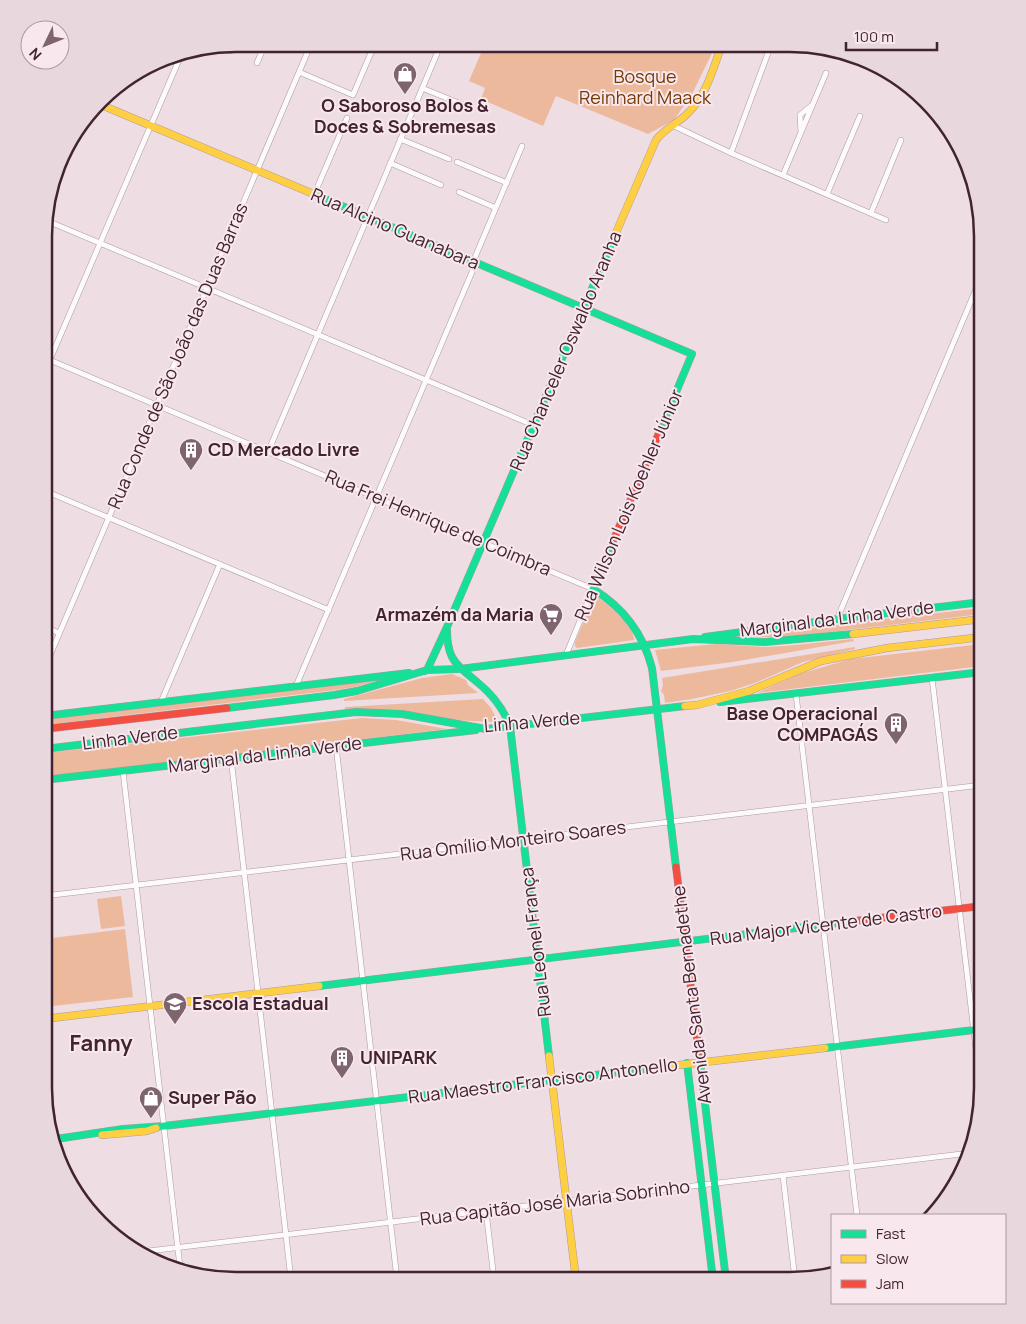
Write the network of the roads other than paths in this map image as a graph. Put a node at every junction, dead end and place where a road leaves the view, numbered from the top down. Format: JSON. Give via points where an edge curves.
{"nodes":[{"id":1,"x":262,"y":52,"type":"edge"},
{"id":2,"x":308,"y":52,"type":"edge"},
{"id":3,"x":371,"y":52,"type":"edge"},
{"id":4,"x":438,"y":52,"type":"edge"},
{"id":5,"x":719,"y":52,"type":"edge"},
{"id":6,"x":768,"y":52,"type":"edge"},
{"id":7,"x":178,"y":62,"type":"edge"},
{"id":8,"x":257,"y":63,"type":"dead end"},
{"id":9,"x":299,"y":72,"type":"junction"},
{"id":10,"x":826,"y":73,"type":"dead end"},
{"id":11,"x":422,"y":88,"type":"junction"},
{"id":12,"x":105,"y":107,"type":"edge"},
{"id":13,"x":471,"y":108,"type":"dead end"},
{"id":14,"x":860,"y":116,"type":"dead end"},
{"id":15,"x":347,"y":118,"type":"dead end"},
{"id":16,"x":672,"y":125,"type":"junction"},
{"id":17,"x":150,"y":126,"type":"junction"},
{"id":18,"x":400,"y":139,"type":"junction"},
{"id":19,"x":901,"y":140,"type":"dead end"},
{"id":20,"x":522,"y":146,"type":"dead end"},
{"id":21,"x":731,"y":153,"type":"junction"},
{"id":22,"x":449,"y":159,"type":"dead end"},
{"id":23,"x":458,"y":162,"type":"dead end"},
{"id":24,"x":390,"y":163,"type":"junction"},
{"id":25,"x":257,"y":171,"type":"junction"},
{"id":26,"x":783,"y":175,"type":"junction"},
{"id":27,"x":507,"y":183,"type":"junction"},
{"id":28,"x":441,"y":185,"type":"dead end"},
{"id":29,"x":459,"y":192,"type":"dead end"},
{"id":30,"x":827,"y":194,"type":"junction"},
{"id":31,"x":314,"y":195,"type":"junction"},
{"id":32,"x":496,"y":208,"type":"junction"},
{"id":33,"x":871,"y":213,"type":"junction"},
{"id":34,"x":367,"y":217,"type":"junction"},
{"id":35,"x":886,"y":220,"type":"dead end"},
{"id":36,"x":53,"y":223,"type":"edge"},
{"id":37,"x":100,"y":243,"type":"junction"},
{"id":38,"x":473,"y":262,"type":"junction"},
{"id":39,"x":207,"y":288,"type":"junction"},
{"id":40,"x":974,"y":294,"type":"edge"},
{"id":41,"x":584,"y":308,"type":"junction"},
{"id":42,"x":317,"y":334,"type":"junction"},
{"id":43,"x":52,"y":350,"type":"edge"},
{"id":44,"x":692,"y":354,"type":"joint"},
{"id":45,"x":52,"y":361,"type":"edge"},
{"id":46,"x":426,"y":380,"type":"junction"},
{"id":47,"x":157,"y":405,"type":"junction"},
{"id":48,"x":534,"y":425,"type":"junction"},
{"id":49,"x":268,"y":452,"type":"junction"},
{"id":50,"x":52,"y":493,"type":"edge"},
{"id":51,"x":376,"y":497,"type":"junction"},
{"id":52,"x":109,"y":517,"type":"junction"},
{"id":53,"x":483,"y":542,"type":"junction"},
{"id":54,"x":220,"y":564,"type":"junction"},
{"id":55,"x":594,"y":589,"type":"junction"},
{"id":56,"x":974,"y":603,"type":"edge"},
{"id":57,"x":329,"y":610,"type":"junction"},
{"id":58,"x":837,"y":618,"type":"junction"},
{"id":59,"x":974,"y":620,"type":"edge"},
{"id":60,"x":447,"y":627,"type":"junction"},
{"id":61,"x":52,"y":630,"type":"edge"},
{"id":62,"x":59,"y":633,"type":"junction"},
{"id":63,"x":974,"y":638,"type":"edge"},
{"id":64,"x":693,"y":639,"type":"junction"},
{"id":65,"x":646,"y":645,"type":"junction"},
{"id":66,"x":52,"y":650,"type":"edge"},
{"id":67,"x":566,"y":655,"type":"junction"},
{"id":68,"x":460,"y":669,"type":"junction"},
{"id":69,"x":427,"y":670,"type":"junction"},
{"id":70,"x":974,"y":673,"type":"edge"},
{"id":71,"x":932,"y":678,"type":"junction"},
{"id":72,"x":296,"y":686,"type":"junction"},
{"id":73,"x":796,"y":694,"type":"junction"},
{"id":74,"x":161,"y":702,"type":"junction"},
{"id":75,"x":697,"y":705,"type":"junction"},
{"id":76,"x":658,"y":709,"type":"junction"},
{"id":77,"x":52,"y":715,"type":"edge"},
{"id":78,"x":510,"y":726,"type":"junction"},
{"id":79,"x":52,"y":728,"type":"edge"},
{"id":80,"x":486,"y":729,"type":"junction"},
{"id":81,"x":336,"y":746,"type":"junction"},
{"id":82,"x":52,"y":748,"type":"edge"},
{"id":83,"x":231,"y":758,"type":"junction"},
{"id":84,"x":124,"y":771,"type":"junction"},
{"id":85,"x":52,"y":779,"type":"edge"},
{"id":86,"x":974,"y":786,"type":"edge"},
{"id":87,"x":945,"y":789,"type":"junction"},
{"id":88,"x":809,"y":806,"type":"junction"},
{"id":89,"x":671,"y":822,"type":"junction"},
{"id":90,"x":523,"y":839,"type":"junction"},
{"id":91,"x":349,"y":860,"type":"junction"},
{"id":92,"x":244,"y":872,"type":"junction"},
{"id":93,"x":136,"y":885,"type":"junction"},
{"id":94,"x":52,"y":895,"type":"edge"},
{"id":95,"x":974,"y":907,"type":"edge"},
{"id":96,"x":959,"y":909,"type":"junction"},
{"id":97,"x":823,"y":925,"type":"junction"},
{"id":98,"x":686,"y":942,"type":"junction"},
{"id":99,"x":538,"y":959,"type":"junction"},
{"id":100,"x":363,"y":980,"type":"junction"},
{"id":101,"x":258,"y":993,"type":"junction"},
{"id":102,"x":150,"y":1006,"type":"junction"},
{"id":103,"x":52,"y":1018,"type":"edge"},
{"id":104,"x":974,"y":1030,"type":"joint"},
{"id":105,"x":838,"y":1046,"type":"junction"},
{"id":106,"x":700,"y":1062,"type":"junction"},
{"id":107,"x":687,"y":1063,"type":"junction"},
{"id":108,"x":552,"y":1080,"type":"junction"},
{"id":109,"x":376,"y":1101,"type":"junction"},
{"id":110,"x":272,"y":1113,"type":"junction"},
{"id":111,"x":164,"y":1126,"type":"junction"},
{"id":112,"x":60,"y":1138,"type":"edge"},
{"id":113,"x":961,"y":1154,"type":"edge"},
{"id":114,"x":852,"y":1168,"type":"junction"},
{"id":115,"x":784,"y":1176,"type":"junction"},
{"id":116,"x":715,"y":1184,"type":"junction"},
{"id":117,"x":702,"y":1185,"type":"junction"},
{"id":118,"x":567,"y":1201,"type":"junction"},
{"id":119,"x":486,"y":1211,"type":"junction"},
{"id":120,"x":857,"y":1214,"type":"edge"},
{"id":121,"x":390,"y":1222,"type":"junction"},
{"id":122,"x":286,"y":1234,"type":"junction"},
{"id":123,"x":178,"y":1247,"type":"junction"},
{"id":124,"x":151,"y":1251,"type":"edge"},
{"id":125,"x":180,"y":1263,"type":"edge"},
{"id":126,"x":290,"y":1272,"type":"edge"},
{"id":127,"x":396,"y":1272,"type":"edge"},
{"id":128,"x":493,"y":1272,"type":"edge"},
{"id":129,"x":575,"y":1272,"type":"edge"},
{"id":130,"x":712,"y":1272,"type":"edge"},
{"id":131,"x":725,"y":1272,"type":"edge"},
{"id":132,"x":794,"y":1272,"type":"edge"}],
"edges":[{"from":1,"to":8,"type":"street"},
{"from":2,"to":9,"type":"street","name":"Rua Conde de São João das Duas Barras"},
{"from":3,"to":9,"type":"street","via":[[353,95]]},
{"from":4,"to":11,"type":"street"},
{"from":5,"to":16,"type":"main road","name":"Rua Chanceler Oswaldo Aranha","via":[[699,98]]},
{"from":6,"to":21,"type":"street"},
{"from":7,"to":17,"type":"street"},
{"from":9,"to":25,"type":"street","name":"Rua Conde de São João das Duas Barras"},
{"from":10,"to":26,"type":"street"},
{"from":11,"to":13,"type":"street"},
{"from":11,"to":18,"type":"street"},
{"from":12,"to":17,"type":"main road","name":"Rua Alcino Guanabara"},
{"from":14,"to":30,"type":"street"},
{"from":15,"to":31,"type":"street"},
{"from":16,"to":21,"type":"street"},
{"from":16,"to":41,"type":"main road","name":"Rua Chanceler Oswaldo Aranha","via":[[656,140]]},
{"from":17,"to":25,"type":"main road","name":"Rua Alcino Guanabara"},
{"from":17,"to":37,"type":"street"},
{"from":18,"to":22,"type":"street"},
{"from":18,"to":24,"type":"street"},
{"from":19,"to":33,"type":"street"},
{"from":20,"to":27,"type":"street"},
{"from":21,"to":26,"type":"street"},
{"from":23,"to":27,"type":"street"},
{"from":24,"to":28,"type":"street"},
{"from":24,"to":34,"type":"street"},
{"from":25,"to":31,"type":"main road","name":"Rua Alcino Guanabara"},
{"from":25,"to":39,"type":"street","name":"Rua Conde de São João das Duas Barras"},
{"from":26,"to":30,"type":"street"},
{"from":27,"to":32,"type":"street"},
{"from":29,"to":32,"type":"street"},
{"from":30,"to":33,"type":"street"},
{"from":31,"to":34,"type":"main road","name":"Rua Alcino Guanabara"},
{"from":32,"to":38,"type":"street"},
{"from":33,"to":35,"type":"street"},
{"from":34,"to":38,"type":"main road","name":"Rua Alcino Guanabara"},
{"from":34,"to":42,"type":"street"},
{"from":36,"to":37,"type":"street"},
{"from":37,"to":39,"type":"street"},
{"from":37,"to":43,"type":"street"},
{"from":38,"to":41,"type":"main road","name":"Rua Alcino Guanabara"},
{"from":38,"to":46,"type":"street","via":[[472,272]]},
{"from":39,"to":42,"type":"street"},
{"from":39,"to":47,"type":"street","name":"Rua Conde de São João das Duas Barras"},
{"from":40,"to":58,"type":"street"},
{"from":41,"to":44,"type":"main road","name":"Rua Alcino Guanabara"},
{"from":41,"to":48,"type":"main road","name":"Rua Chanceler Oswaldo Aranha"},
{"from":42,"to":46,"type":"street"},
{"from":42,"to":49,"type":"street"},
{"from":44,"to":55,"type":"main road","name":"Rua Wilson Lois Koehler Júnior"},
{"from":45,"to":47,"type":"street","name":"Rua Frei Henrique de Coimbra"},
{"from":46,"to":48,"type":"street"},
{"from":46,"to":51,"type":"street"},
{"from":47,"to":49,"type":"street","name":"Rua Frei Henrique de Coimbra"},
{"from":47,"to":52,"type":"street","name":"Rua Conde de São João das Duas Barras"},
{"from":48,"to":53,"type":"main road","name":"Rua Chanceler Oswaldo Aranha"},
{"from":49,"to":51,"type":"street","name":"Rua Frei Henrique de Coimbra"},
{"from":50,"to":52,"type":"street"},
{"from":51,"to":53,"type":"street","name":"Rua Frei Henrique de Coimbra"},
{"from":51,"to":57,"type":"street"},
{"from":52,"to":54,"type":"street"},
{"from":52,"to":62,"type":"street","name":"Rua Conde de São João das Duas Barras"},
{"from":53,"to":55,"type":"street","name":"Rua Frei Henrique de Coimbra"},
{"from":53,"to":60,"type":"main road","name":"Rua Chanceler Oswaldo Aranha"},
{"from":54,"to":57,"type":"street"},
{"from":54,"to":74,"type":"street"},
{"from":55,"to":65,"type":"main road","name":"Rua Frei Henrique de Coimbra","via":[[621,609]]},
{"from":55,"to":67,"type":"street","name":"Rua Wilson Lois Koehler Júnior"},
{"from":56,"to":58,"type":"main road","name":"Marginal da Linha Verde"},
{"from":57,"to":72,"type":"street"},
{"from":58,"to":64,"type":"main road","name":"Marginal da Linha Verde"},
{"from":59,"to":64,"type":"main road","name":"Linha Verde","via":[[787,641]]},
{"from":60,"to":68,"type":"main road","name":"Rua Leonel França","via":[[449,652]]},
{"from":60,"to":69,"type":"main road","name":"Rua Chanceler Oswaldo Aranha"},
{"from":61,"to":62,"type":"street"},
{"from":62,"to":66,"type":"street","name":"Rua Conde de São João das Duas Barras"},
{"from":63,"to":75,"type":"main road","name":"Linha Verde","via":[[887,648],[822,661],[749,691]]},
{"from":64,"to":65,"type":"main road","name":"Linha Verde"},
{"from":65,"to":67,"type":"main road","name":"Linha Verde"},
{"from":65,"to":76,"type":"main road","name":"Rua Frei Henrique de Coimbra"},
{"from":67,"to":68,"type":"main road","name":"Linha Verde"},
{"from":68,"to":69,"type":"main road","name":"Linha Verde"},
{"from":68,"to":78,"type":"main road","name":"Rua Leonel França","via":[[492,696]]},
{"from":69,"to":72,"type":"main road"},
{"from":69,"to":79,"type":"main road","name":"Linha Verde","via":[[334,695]]},
{"from":70,"to":71,"type":"main road"},
{"from":71,"to":73,"type":"main road"},
{"from":71,"to":87,"type":"street"},
{"from":72,"to":74,"type":"main road"},
{"from":73,"to":75,"type":"main road"},
{"from":73,"to":88,"type":"street"},
{"from":74,"to":77,"type":"main road"},
{"from":75,"to":76,"type":"main road","name":"Linha Verde"},
{"from":76,"to":78,"type":"main road","name":"Linha Verde"},
{"from":76,"to":89,"type":"main road","name":"Avenida Santa Bernadethe"},
{"from":78,"to":80,"type":"main road","name":"Linha Verde"},
{"from":78,"to":90,"type":"main road","name":"Rua Leonel França"},
{"from":80,"to":81,"type":"main road","name":"Marginal da Linha Verde"},
{"from":80,"to":82,"type":"main road","name":"Linha Verde","via":[[367,711]]},
{"from":81,"to":83,"type":"main road","name":"Marginal da Linha Verde"},
{"from":81,"to":91,"type":"street"},
{"from":83,"to":84,"type":"main road","name":"Marginal da Linha Verde"},
{"from":83,"to":92,"type":"street"},
{"from":84,"to":85,"type":"main road","name":"Marginal da Linha Verde"},
{"from":84,"to":93,"type":"street"},
{"from":86,"to":87,"type":"street","name":"Rua Omílio Monteiro Soares"},
{"from":87,"to":88,"type":"street","name":"Rua Omílio Monteiro Soares"},
{"from":87,"to":96,"type":"street"},
{"from":88,"to":89,"type":"street","name":"Rua Omílio Monteiro Soares"},
{"from":88,"to":97,"type":"street"},
{"from":89,"to":90,"type":"street","name":"Rua Omílio Monteiro Soares"},
{"from":89,"to":98,"type":"main road","name":"Avenida Santa Bernadethe"},
{"from":90,"to":91,"type":"street","name":"Rua Omílio Monteiro Soares"},
{"from":90,"to":99,"type":"main road","name":"Rua Leonel França"},
{"from":91,"to":92,"type":"street","name":"Rua Omílio Monteiro Soares"},
{"from":91,"to":100,"type":"street"},
{"from":92,"to":93,"type":"street","name":"Rua Omílio Monteiro Soares"},
{"from":92,"to":101,"type":"street"},
{"from":93,"to":94,"type":"street","name":"Rua Omílio Monteiro Soares"},
{"from":93,"to":102,"type":"street"},
{"from":95,"to":96,"type":"main road","name":"Rua Major Vicente de Castro"},
{"from":96,"to":97,"type":"main road","name":"Rua Major Vicente de Castro"},
{"from":96,"to":104,"type":"street"},
{"from":97,"to":98,"type":"main road","name":"Rua Major Vicente de Castro"},
{"from":97,"to":105,"type":"street"},
{"from":98,"to":99,"type":"main road","name":"Rua Major Vicente de Castro"},
{"from":98,"to":106,"type":"main road","name":"Avenida Santa Bernadethe"},
{"from":99,"to":100,"type":"main road","name":"Rua Major Vicente de Castro"},
{"from":99,"to":108,"type":"main road","name":"Rua Leonel França"},
{"from":100,"to":101,"type":"main road","name":"Rua Major Vicente de Castro"},
{"from":100,"to":109,"type":"street"},
{"from":101,"to":102,"type":"main road","name":"Rua Major Vicente de Castro"},
{"from":101,"to":110,"type":"street"},
{"from":102,"to":103,"type":"main road","name":"Rua Major Vicente de Castro"},
{"from":102,"to":111,"type":"street"},
{"from":104,"to":105,"type":"main road","name":"Rua Maestro Francisco Antonello"},
{"from":105,"to":106,"type":"main road","name":"Rua Maestro Francisco Antonello"},
{"from":105,"to":114,"type":"street"},
{"from":106,"to":107,"type":"main road","name":"Rua Maestro Francisco Antonello"},
{"from":106,"to":116,"type":"main road","name":"Avenida Santa Bernadethe"},
{"from":107,"to":108,"type":"main road","name":"Rua Maestro Francisco Antonello"},
{"from":107,"to":117,"type":"main road","name":"Avenida Santa Bernadethe"},
{"from":108,"to":109,"type":"main road","name":"Rua Maestro Francisco Antonello"},
{"from":108,"to":118,"type":"main road","name":"Rua Leonel França"},
{"from":109,"to":110,"type":"main road","name":"Rua Maestro Francisco Antonello"},
{"from":109,"to":121,"type":"street"},
{"from":110,"to":111,"type":"main road","name":"Rua Maestro Francisco Antonello"},
{"from":110,"to":122,"type":"street"},
{"from":111,"to":112,"type":"main road","name":"Rua Maestro Francisco Antonello"},
{"from":111,"to":123,"type":"street"},
{"from":113,"to":114,"type":"street","name":"Rua Capitão José Maria Sobrinho"},
{"from":114,"to":115,"type":"street","name":"Rua Capitão José Maria Sobrinho"},
{"from":114,"to":120,"type":"street"},
{"from":115,"to":116,"type":"street","name":"Rua Capitão José Maria Sobrinho"},
{"from":115,"to":132,"type":"street"},
{"from":116,"to":117,"type":"street","name":"Rua Capitão José Maria Sobrinho"},
{"from":116,"to":131,"type":"main road","name":"Avenida Santa Bernadethe"},
{"from":117,"to":118,"type":"street","name":"Rua Capitão José Maria Sobrinho"},
{"from":117,"to":130,"type":"main road","name":"Avenida Santa Bernadethe"},
{"from":118,"to":119,"type":"street","name":"Rua Capitão José Maria Sobrinho"},
{"from":118,"to":129,"type":"main road","name":"Rua Leonel França"},
{"from":119,"to":121,"type":"street","name":"Rua Capitão José Maria Sobrinho"},
{"from":119,"to":128,"type":"street"},
{"from":121,"to":122,"type":"street","name":"Rua Capitão José Maria Sobrinho"},
{"from":121,"to":127,"type":"street"},
{"from":122,"to":123,"type":"street","name":"Rua Capitão José Maria Sobrinho"},
{"from":122,"to":126,"type":"street"},
{"from":123,"to":124,"type":"street","name":"Rua Capitão José Maria Sobrinho"},
{"from":123,"to":125,"type":"street"}]}
